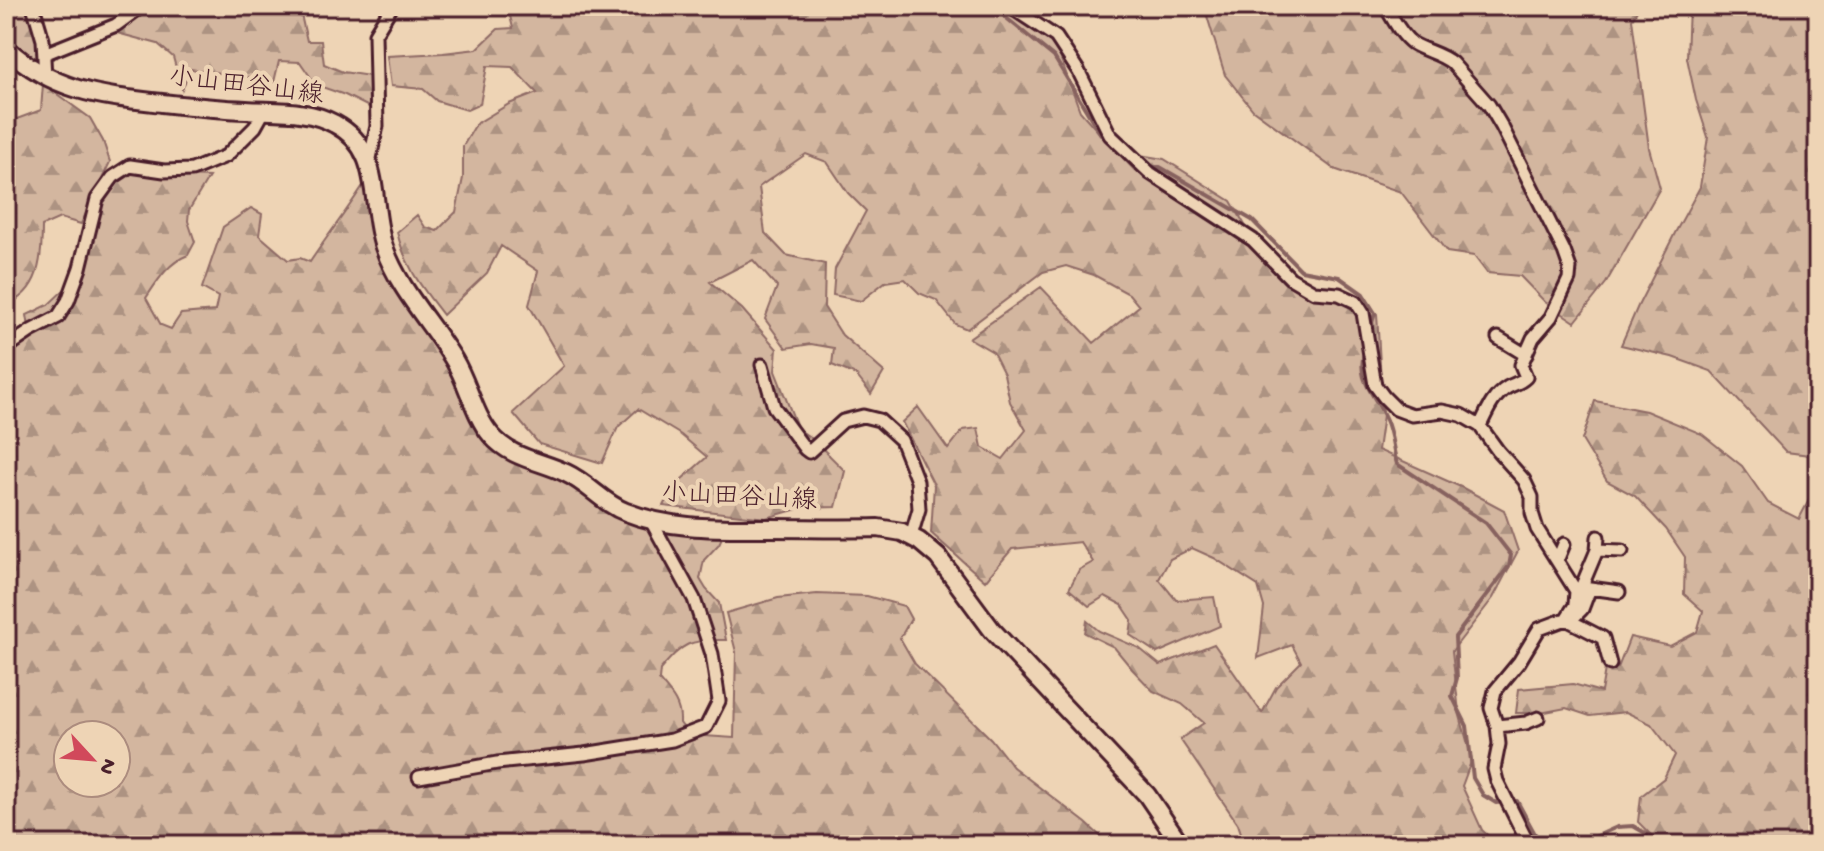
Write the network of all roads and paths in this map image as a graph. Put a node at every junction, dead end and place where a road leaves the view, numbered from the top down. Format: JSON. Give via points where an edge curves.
{"nodes":[{"id":1,"x":33,"y":6,"type":"edge"},
{"id":2,"x":142,"y":6,"type":"edge"},
{"id":3,"x":392,"y":6,"type":"edge"},
{"id":4,"x":1009,"y":6,"type":"edge"},
{"id":5,"x":1385,"y":6,"type":"edge"},
{"id":6,"x":6,"y":48,"type":"edge"},
{"id":7,"x":44,"y":54,"type":"junction"},
{"id":8,"x":45,"y":77,"type":"junction"},
{"id":9,"x":264,"y":111,"type":"junction"},
{"id":10,"x":369,"y":163,"type":"junction"},
{"id":11,"x":1498,"y":338,"type":"dead end"},
{"id":12,"x":6,"y":348,"type":"edge"},
{"id":13,"x":1526,"y":355,"type":"junction"},
{"id":14,"x":762,"y":365,"type":"dead end"},
{"id":15,"x":1480,"y":426,"type":"junction"},
{"id":16,"x":650,"y":519,"type":"junction"},
{"id":17,"x":911,"y":536,"type":"junction"},
{"id":18,"x":1598,"y":537,"type":"dead end"},
{"id":19,"x":1564,"y":544,"type":"dead end"},
{"id":20,"x":1597,"y":550,"type":"junction"},
{"id":21,"x":1622,"y":551,"type":"dead end"},
{"id":22,"x":1557,"y":561,"type":"junction"},
{"id":23,"x":1619,"y":592,"type":"dead end"},
{"id":24,"x":1576,"y":601,"type":"junction"},
{"id":25,"x":1568,"y":617,"type":"junction"},
{"id":26,"x":1610,"y":664,"type":"dead end"},
{"id":27,"x":1538,"y":718,"type":"dead end"},
{"id":28,"x":1497,"y":726,"type":"junction"},
{"id":29,"x":419,"y":777,"type":"dead end"},
{"id":30,"x":1181,"y":845,"type":"edge"},
{"id":31,"x":1529,"y":845,"type":"edge"}],
"edges":[{"from":1,"to":7,"type":"street"},
{"from":2,"to":7,"type":"street","via":[[116,25]]},
{"from":3,"to":10,"type":"street","via":[[375,34],[377,126]]},
{"from":4,"to":15,"type":"street","via":[[1056,37],[1110,135],[1150,173],[1253,240],[1290,278],[1314,292],[1356,302],[1363,313],[1375,385],[1396,409],[1412,415],[1442,411]]},
{"from":5,"to":13,"type":"street","via":[[1412,43],[1445,57],[1489,105],[1564,251],[1569,279]]},
{"from":6,"to":8,"type":"main road","name":"小山田谷山線"},
{"from":7,"to":8,"type":"street"},
{"from":8,"to":9,"type":"main road","name":"小山田谷山線","via":[[101,96]]},
{"from":9,"to":10,"type":"main road","name":"小山田谷山線","via":[[312,115],[336,124],[349,132]]},
{"from":9,"to":12,"type":"street","via":[[226,156],[192,170],[130,166],[113,177],[97,199],[80,268],[58,317]]},
{"from":10,"to":16,"type":"main road","name":"小山田谷山線","via":[[383,245],[393,271],[465,378],[490,435],[506,448],[568,474],[618,509]]},
{"from":11,"to":13,"type":"street"},
{"from":13,"to":15,"type":"street","via":[[1521,365],[1526,377],[1494,397]]},
{"from":14,"to":17,"type":"street","via":[[774,407],[809,452],[843,421],[863,416],[879,420],[901,440],[917,481],[919,509]]},
{"from":15,"to":22,"type":"street","via":[[1524,480],[1537,529]]},
{"from":16,"to":17,"type":"main road","name":"小山田谷山線","via":[[724,528],[878,528]]},
{"from":16,"to":29,"type":"street","via":[[694,599],[712,654],[719,701],[706,727],[672,740]]},
{"from":17,"to":30,"type":"main road","name":"小山田谷山線","via":[[938,557],[992,630],[1147,795]]},
{"from":18,"to":20,"type":"street"},
{"from":19,"to":22,"type":"street"},
{"from":20,"to":21,"type":"street"},
{"from":20,"to":24,"type":"street"},
{"from":22,"to":24,"type":"street","via":[[1576,591]]},
{"from":23,"to":25,"type":"street","via":[[1590,588],[1582,609]]},
{"from":24,"to":25,"type":"street"},
{"from":25,"to":26,"type":"street","via":[[1603,638]]},
{"from":25,"to":28,"type":"street","via":[[1539,629],[1495,691],[1491,708]]},
{"from":27,"to":28,"type":"street"},
{"from":28,"to":31,"type":"street","via":[[1494,769]]}]}
